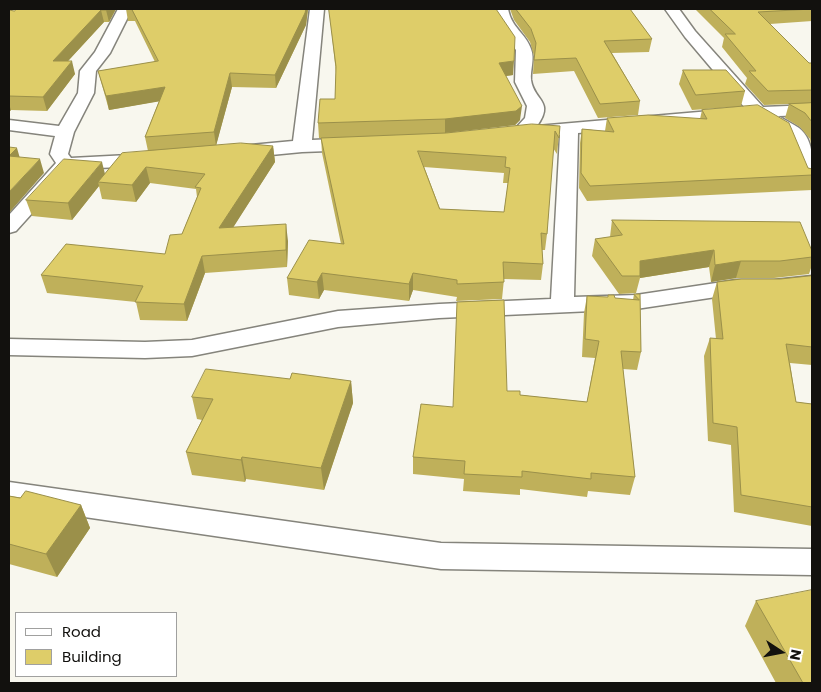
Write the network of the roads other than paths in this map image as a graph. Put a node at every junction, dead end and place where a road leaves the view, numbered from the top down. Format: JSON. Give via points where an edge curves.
{"nodes":[{"id":1,"x":124,"y":9,"type":"edge"},
{"id":2,"x":317,"y":9,"type":"edge"},
{"id":3,"x":501,"y":9,"type":"edge"},
{"id":4,"x":672,"y":9,"type":"edge"},
{"id":5,"x":812,"y":110,"type":"edge"},
{"id":6,"x":758,"y":112,"type":"junction"},
{"id":7,"x":9,"y":125,"type":"edge"},
{"id":8,"x":569,"y":129,"type":"junction"},
{"id":9,"x":65,"y":132,"type":"junction"},
{"id":10,"x":521,"y":132,"type":"junction"},
{"id":11,"x":502,"y":134,"type":"edge"},
{"id":12,"x":369,"y":144,"type":"edge"},
{"id":13,"x":302,"y":146,"type":"junction"},
{"id":14,"x":222,"y":154,"type":"edge"},
{"id":15,"x":164,"y":159,"type":"edge"},
{"id":16,"x":66,"y":164,"type":"junction"},
{"id":17,"x":812,"y":176,"type":"edge"},
{"id":18,"x":9,"y":227,"type":"edge"},
{"id":19,"x":812,"y":283,"type":"edge"},
{"id":20,"x":562,"y":305,"type":"junction"},
{"id":21,"x":9,"y":347,"type":"edge"},
{"id":22,"x":9,"y":494,"type":"edge"},
{"id":23,"x":812,"y":562,"type":"edge"}],
"edges":[{"from":1,"to":9,"type":"street","via":[[102,54],[88,71],[86,93]]},
{"from":2,"to":13,"type":"street"},
{"from":3,"to":10,"type":"street","via":[[508,30],[521,42],[526,54],[523,84],[536,106],[533,120]]},
{"from":4,"to":6,"type":"street"},
{"from":5,"to":6,"type":"street"},
{"from":6,"to":8,"type":"street"},
{"from":6,"to":17,"type":"street","via":[[794,133]]},
{"from":7,"to":9,"type":"street"},
{"from":8,"to":10,"type":"street"},
{"from":8,"to":20,"type":"street"},
{"from":9,"to":16,"type":"street","via":[[59,154]]},
{"from":10,"to":11,"type":"street"},
{"from":12,"to":13,"type":"street"},
{"from":13,"to":14,"type":"street"},
{"from":15,"to":16,"type":"street"},
{"from":16,"to":18,"type":"street"},
{"from":19,"to":20,"type":"street","via":[[736,287],[636,302]]},
{"from":20,"to":21,"type":"street","via":[[338,319],[192,348]]},
{"from":22,"to":23,"type":"street","via":[[441,556]]}]}
